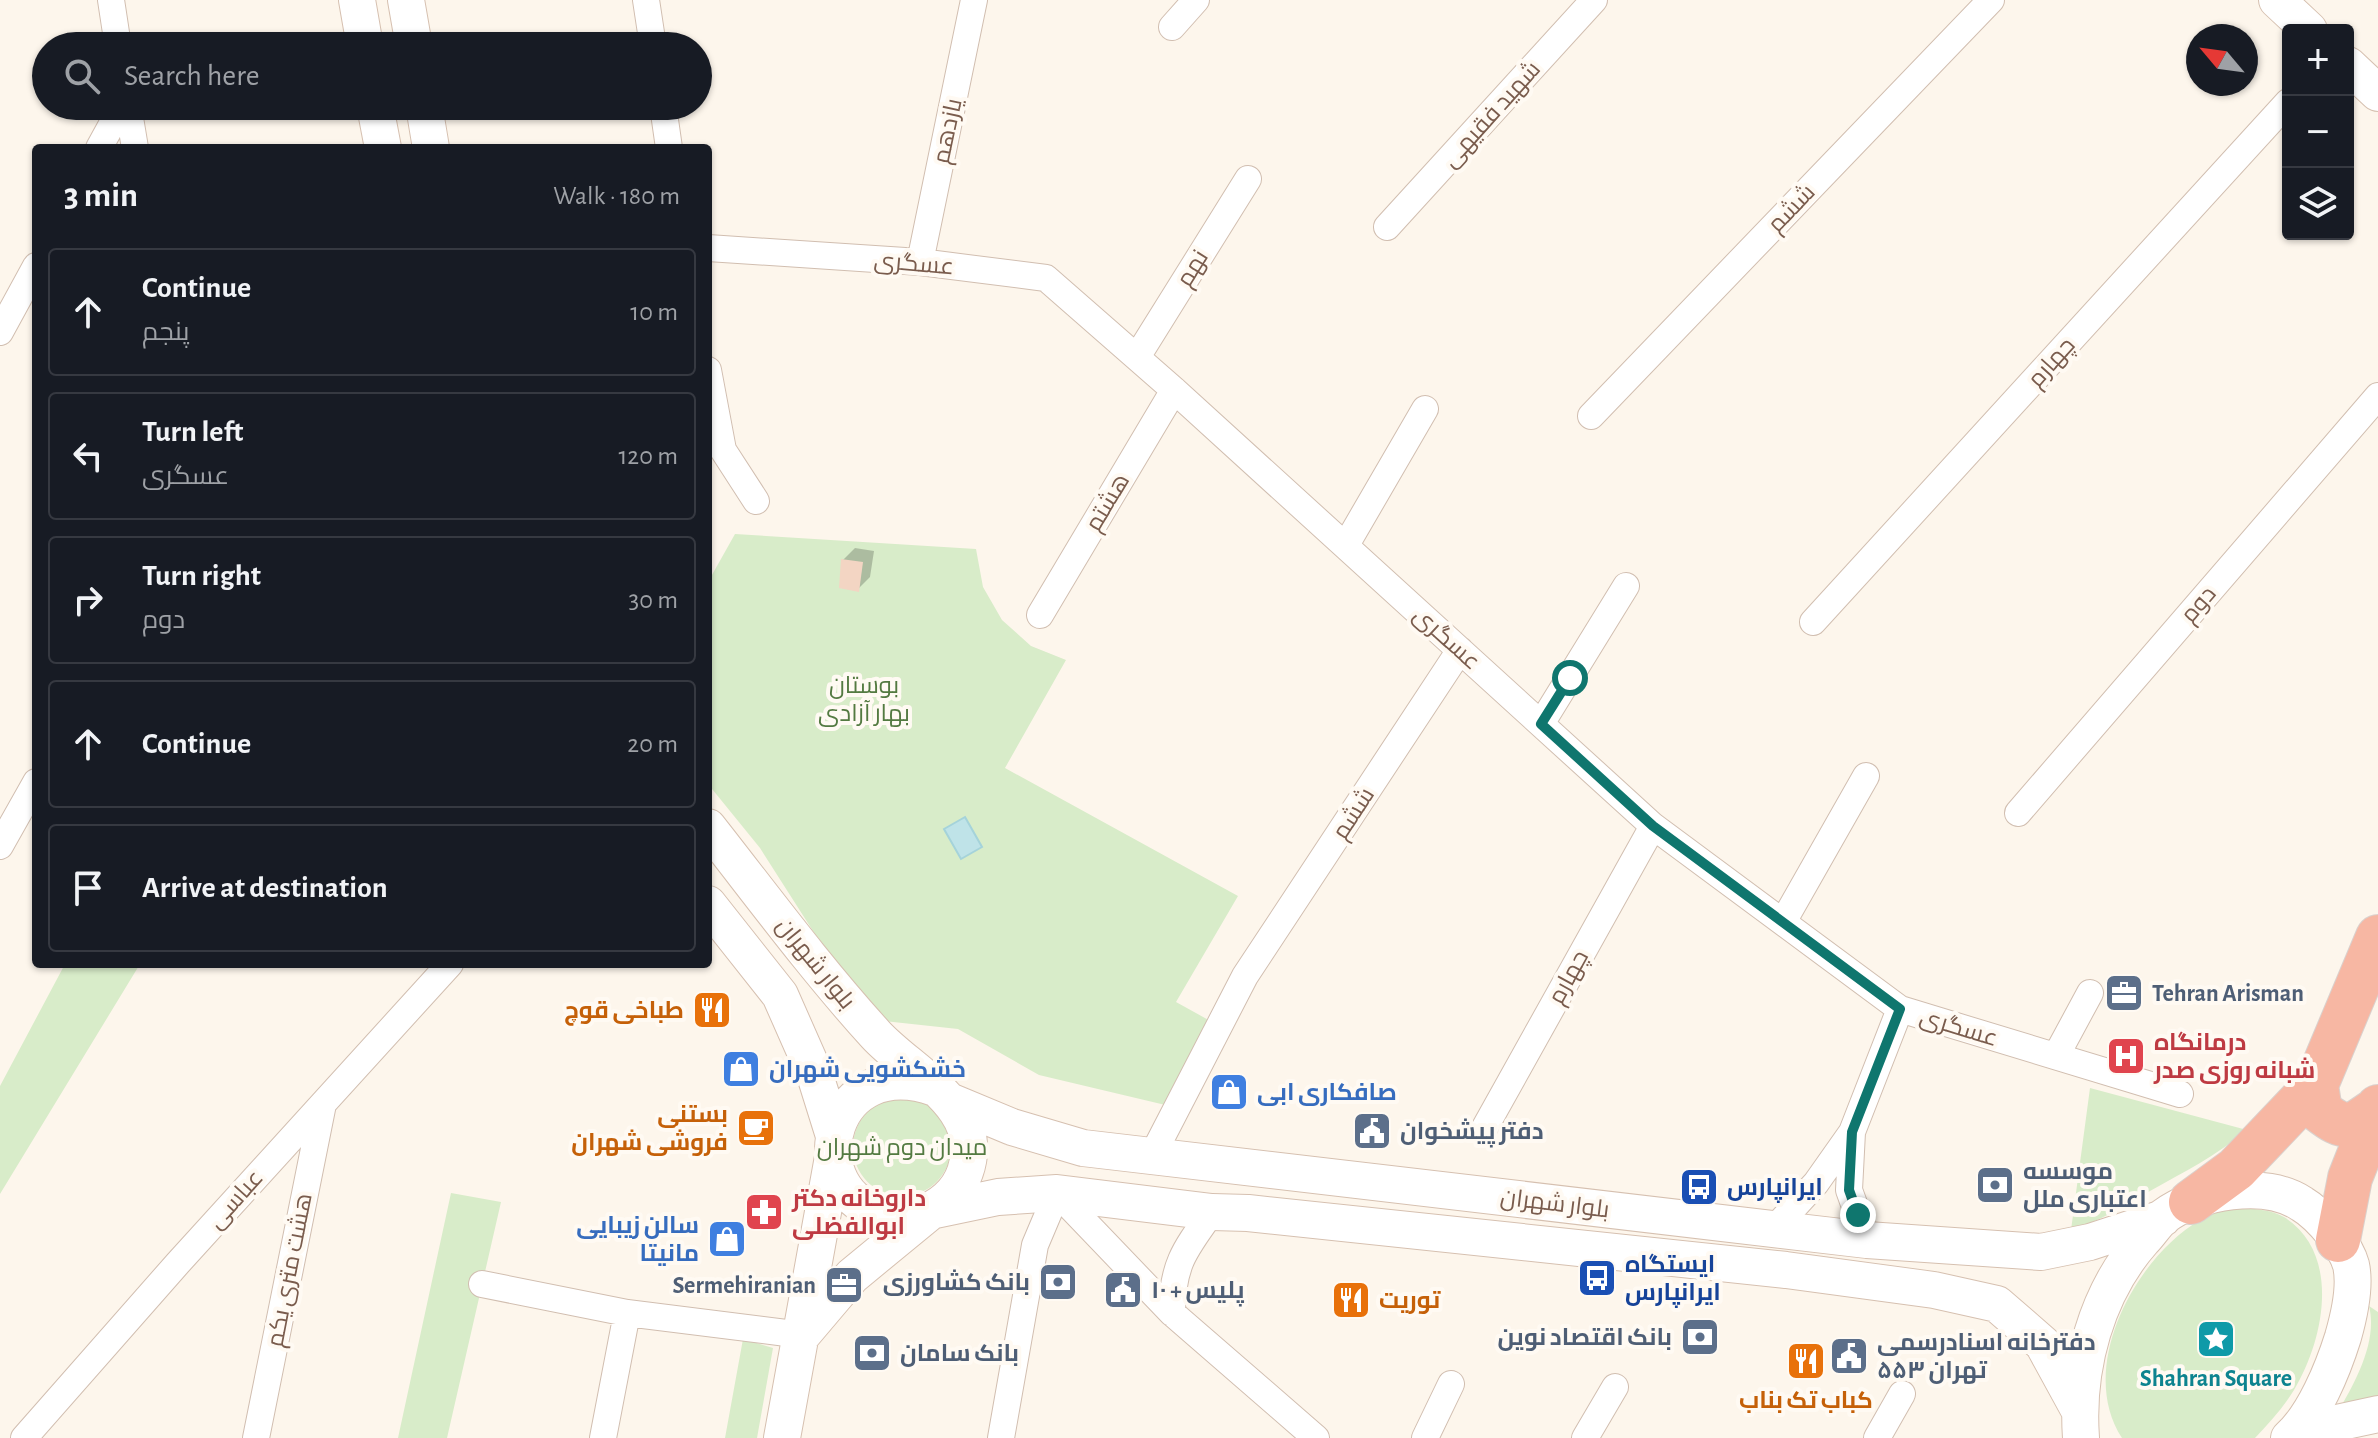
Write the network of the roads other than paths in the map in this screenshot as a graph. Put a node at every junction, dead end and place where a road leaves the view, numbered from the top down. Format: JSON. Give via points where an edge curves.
{"nodes":[{"id":1,"x":111,"y":0,"type":"edge"},
{"id":2,"x":357,"y":0,"type":"edge"},
{"id":3,"x":406,"y":0,"type":"edge"},
{"id":4,"x":646,"y":0,"type":"edge"},
{"id":5,"x":974,"y":0,"type":"edge"},
{"id":6,"x":1196,"y":0,"type":"edge"},
{"id":7,"x":1594,"y":0,"type":"edge"},
{"id":8,"x":1991,"y":0,"type":"edge"},
{"id":9,"x":2277,"y":0,"type":"edge"},
{"id":10,"x":2303,"y":24,"type":"edge"},
{"id":11,"x":1172,"y":27,"type":"dead end"},
{"id":12,"x":116,"y":32,"type":"edge"},
{"id":13,"x":363,"y":32,"type":"edge"},
{"id":14,"x":412,"y":32,"type":"edge"},
{"id":15,"x":651,"y":32,"type":"edge"},
{"id":16,"x":2354,"y":71,"type":"edge"},
{"id":17,"x":2378,"y":93,"type":"edge"},
{"id":18,"x":2282,"y":109,"type":"edge"},
{"id":19,"x":116,"y":120,"type":"edge"},
{"id":20,"x":128,"y":120,"type":"edge"},
{"id":21,"x":378,"y":120,"type":"edge"},
{"id":22,"x":426,"y":120,"type":"edge"},
{"id":23,"x":665,"y":120,"type":"edge"},
{"id":24,"x":101,"y":144,"type":"edge"},
{"id":25,"x":134,"y":144,"type":"edge"},
{"id":26,"x":382,"y":144,"type":"edge"},
{"id":27,"x":430,"y":144,"type":"edge"},
{"id":28,"x":668,"y":144,"type":"edge"},
{"id":29,"x":1248,"y":179,"type":"dead end"},
{"id":30,"x":1387,"y":227,"type":"dead end"},
{"id":31,"x":712,"y":248,"type":"edge"},
{"id":32,"x":920,"y":262,"type":"junction"},
{"id":33,"x":32,"y":273,"type":"edge"},
{"id":34,"x":0,"y":332,"type":"edge"},
{"id":35,"x":1137,"y":357,"type":"junction"},
{"id":36,"x":1174,"y":390,"type":"junction"},
{"id":37,"x":712,"y":391,"type":"edge"},
{"id":38,"x":2378,"y":396,"type":"edge"},
{"id":39,"x":1425,"y":409,"type":"dead end"},
{"id":40,"x":1591,"y":416,"type":"dead end"},
{"id":41,"x":756,"y":501,"type":"dead end"},
{"id":42,"x":1346,"y":545,"type":"junction"},
{"id":43,"x":1626,"y":586,"type":"dead end"},
{"id":44,"x":1040,"y":615,"type":"dead end"},
{"id":45,"x":1813,"y":622,"type":"dead end"},
{"id":46,"x":1460,"y":650,"type":"junction"},
{"id":47,"x":1541,"y":724,"type":"junction"},
{"id":48,"x":1866,"y":776,"type":"dead end"},
{"id":49,"x":32,"y":789,"type":"edge"},
{"id":50,"x":2018,"y":813,"type":"dead end"},
{"id":51,"x":1653,"y":826,"type":"junction"},
{"id":52,"x":712,"y":832,"type":"edge"},
{"id":53,"x":0,"y":846,"type":"edge"},
{"id":54,"x":712,"y":909,"type":"edge"},
{"id":55,"x":1783,"y":922,"type":"junction"},
{"id":56,"x":2378,"y":937,"type":"edge"},
{"id":57,"x":446,"y":968,"type":"edge"},
{"id":58,"x":2090,"y":993,"type":"dead end"},
{"id":59,"x":1900,"y":1009,"type":"junction"},
{"id":60,"x":2056,"y":1056,"type":"junction"},
{"id":61,"x":2316,"y":1085,"type":"junction"},
{"id":62,"x":2180,"y":1094,"type":"dead end"},
{"id":63,"x":943,"y":1095,"type":"junction"},
{"id":64,"x":323,"y":1102,"type":"junction"},
{"id":65,"x":2378,"y":1108,"type":"edge"},
{"id":66,"x":1484,"y":1129,"type":"dead end"},
{"id":67,"x":1852,"y":1132,"type":"junction"},
{"id":68,"x":833,"y":1147,"type":"junction"},
{"id":69,"x":1152,"y":1156,"type":"junction"},
{"id":70,"x":1057,"y":1193,"type":"junction"},
{"id":71,"x":2177,"y":1210,"type":"junction"},
{"id":72,"x":931,"y":1211,"type":"junction"},
{"id":73,"x":1212,"y":1212,"type":"junction"},
{"id":74,"x":1774,"y":1229,"type":"junction"},
{"id":75,"x":1867,"y":1240,"type":"junction"},
{"id":76,"x":2356,"y":1264,"type":"edge"},
{"id":77,"x":482,"y":1284,"type":"dead end"},
{"id":78,"x":627,"y":1313,"type":"junction"},
{"id":79,"x":1172,"y":1313,"type":"junction"},
{"id":80,"x":802,"y":1335,"type":"junction"},
{"id":81,"x":1451,"y":1384,"type":"dead end"},
{"id":82,"x":1615,"y":1387,"type":"dead end"},
{"id":83,"x":1902,"y":1394,"type":"dead end"},
{"id":84,"x":1285,"y":1411,"type":"junction"},
{"id":85,"x":2378,"y":1414,"type":"edge"},
{"id":86,"x":2080,"y":1423,"type":"edge"},
{"id":87,"x":2292,"y":1435,"type":"edge"},
{"id":88,"x":24,"y":1438,"type":"edge"},
{"id":89,"x":256,"y":1438,"type":"edge"},
{"id":90,"x":603,"y":1438,"type":"edge"},
{"id":91,"x":782,"y":1438,"type":"edge"},
{"id":92,"x":1001,"y":1438,"type":"edge"},
{"id":93,"x":1279,"y":1438,"type":"edge"},
{"id":94,"x":1316,"y":1438,"type":"edge"},
{"id":95,"x":1425,"y":1438,"type":"edge"},
{"id":96,"x":1585,"y":1438,"type":"edge"},
{"id":97,"x":1877,"y":1438,"type":"edge"}],
"edges":[{"from":1,"to":12,"type":"street"},
{"from":2,"to":13,"type":"street"},
{"from":3,"to":14,"type":"street"},
{"from":4,"to":15,"type":"street"},
{"from":5,"to":32,"type":"street","name":"یازدهم"},
{"from":6,"to":11,"type":"street"},
{"from":7,"to":30,"type":"street","name":"شهید فقیهی"},
{"from":8,"to":40,"type":"street","name":"ششم"},
{"from":9,"to":10,"type":"street"},
{"from":16,"to":17,"type":"street"},
{"from":18,"to":45,"type":"street","name":"چهارم"},
{"from":19,"to":24,"type":"street"},
{"from":20,"to":25,"type":"street"},
{"from":21,"to":26,"type":"street"},
{"from":22,"to":27,"type":"street"},
{"from":23,"to":28,"type":"street"},
{"from":29,"to":35,"type":"street","name":"نهم"},
{"from":31,"to":32,"type":"street","name":"عسگری"},
{"from":32,"to":35,"type":"street","name":"عسگری","via":[[1046,278]]},
{"from":33,"to":34,"type":"street"},
{"from":35,"to":36,"type":"street","name":"عسگری"},
{"from":36,"to":42,"type":"street","name":"عسگری"},
{"from":36,"to":44,"type":"street","name":"هشتم"},
{"from":37,"to":41,"type":"street","via":[[723,450]]},
{"from":38,"to":50,"type":"street","name":"دوم"},
{"from":39,"to":42,"type":"street"},
{"from":42,"to":46,"type":"street","name":"عسگری"},
{"from":43,"to":47,"type":"street"},
{"from":46,"to":47,"type":"street","name":"عسگری"},
{"from":46,"to":69,"type":"street","name":"ششم","via":[[1245,976]]},
{"from":47,"to":51,"type":"street","name":"عسگری"},
{"from":48,"to":55,"type":"street"},
{"from":49,"to":53,"type":"street"},
{"from":51,"to":55,"type":"street","name":"عسگری"},
{"from":51,"to":66,"type":"street","name":"چهارم"},
{"from":52,"to":63,"type":"street","name":"بلوار شهران","via":[[843,999]]},
{"from":54,"to":68,"type":"street","name":"بلوار شهران","via":[[780,995],[814,1072]]},
{"from":55,"to":59,"type":"street","name":"عسگری"},
{"from":56,"to":61,"type":"highway"},
{"from":57,"to":64,"type":"street","name":"عباسی"},
{"from":58,"to":60,"type":"street"},
{"from":59,"to":60,"type":"street","name":"عسگری"},
{"from":59,"to":67,"type":"street"},
{"from":60,"to":62,"type":"street","name":"عسگری"},
{"from":61,"to":65,"type":"highway","via":[[2320,1111],[2337,1125],[2352,1126]]},
{"from":61,"to":71,"type":"highway","via":[[2236,1169]]},
{"from":63,"to":68,"type":"street","via":[[914,1081],[872,1086],[841,1115]]},
{"from":63,"to":69,"type":"street","name":"بلوار شهران","via":[[1012,1127],[1083,1148]]},
{"from":63,"to":72,"type":"street","via":[[964,1119],[969,1162],[962,1182]]},
{"from":64,"to":88,"type":"street","name":"عباسی"},
{"from":64,"to":89,"type":"street","name":"هشت متری یکم"},
{"from":65,"to":76,"type":"highway","via":[[2350,1178]]},
{"from":67,"to":74,"type":"street"},
{"from":67,"to":75,"type":"street","via":[[1849,1190]]},
{"from":68,"to":72,"type":"street","via":[[839,1178],[868,1209],[899,1217]]},
{"from":68,"to":80,"type":"street"},
{"from":69,"to":74,"type":"street","name":"بلوار شهران"},
{"from":70,"to":72,"type":"street","name":"بلوار شهران","via":[[998,1197]]},
{"from":70,"to":73,"type":"street","name":"بلوار شهران"},
{"from":70,"to":79,"type":"street"},
{"from":70,"to":92,"type":"street","via":[[1035,1245]]},
{"from":71,"to":75,"type":"street","name":"بلوار شهران","via":[[2090,1242],[2041,1252]]},
{"from":71,"to":76,"type":"street","name":"بلوار شهران","via":[[2228,1191],[2264,1191],[2300,1202],[2327,1225]]},
{"from":71,"to":86,"type":"street","via":[[2135,1249],[2100,1309],[2089,1343]]},
{"from":72,"to":80,"type":"street","via":[[852,1276]]},
{"from":73,"to":79,"type":"street","via":[[1182,1255],[1172,1287]]},
{"from":73,"to":86,"type":"street","name":"بلوار شهران","via":[[1786,1270],[1997,1304],[2043,1344]]},
{"from":74,"to":75,"type":"street","name":"بلوار شهران"},
{"from":76,"to":87,"type":"street","via":[[2336,1361]]},
{"from":77,"to":78,"type":"street"},
{"from":78,"to":80,"type":"street"},
{"from":78,"to":90,"type":"street"},
{"from":79,"to":84,"type":"street"},
{"from":80,"to":91,"type":"street"},
{"from":81,"to":95,"type":"street"},
{"from":82,"to":96,"type":"street"},
{"from":83,"to":97,"type":"street"},
{"from":84,"to":93,"type":"street"},
{"from":84,"to":94,"type":"street"},
{"from":85,"to":87,"type":"street"}]}
